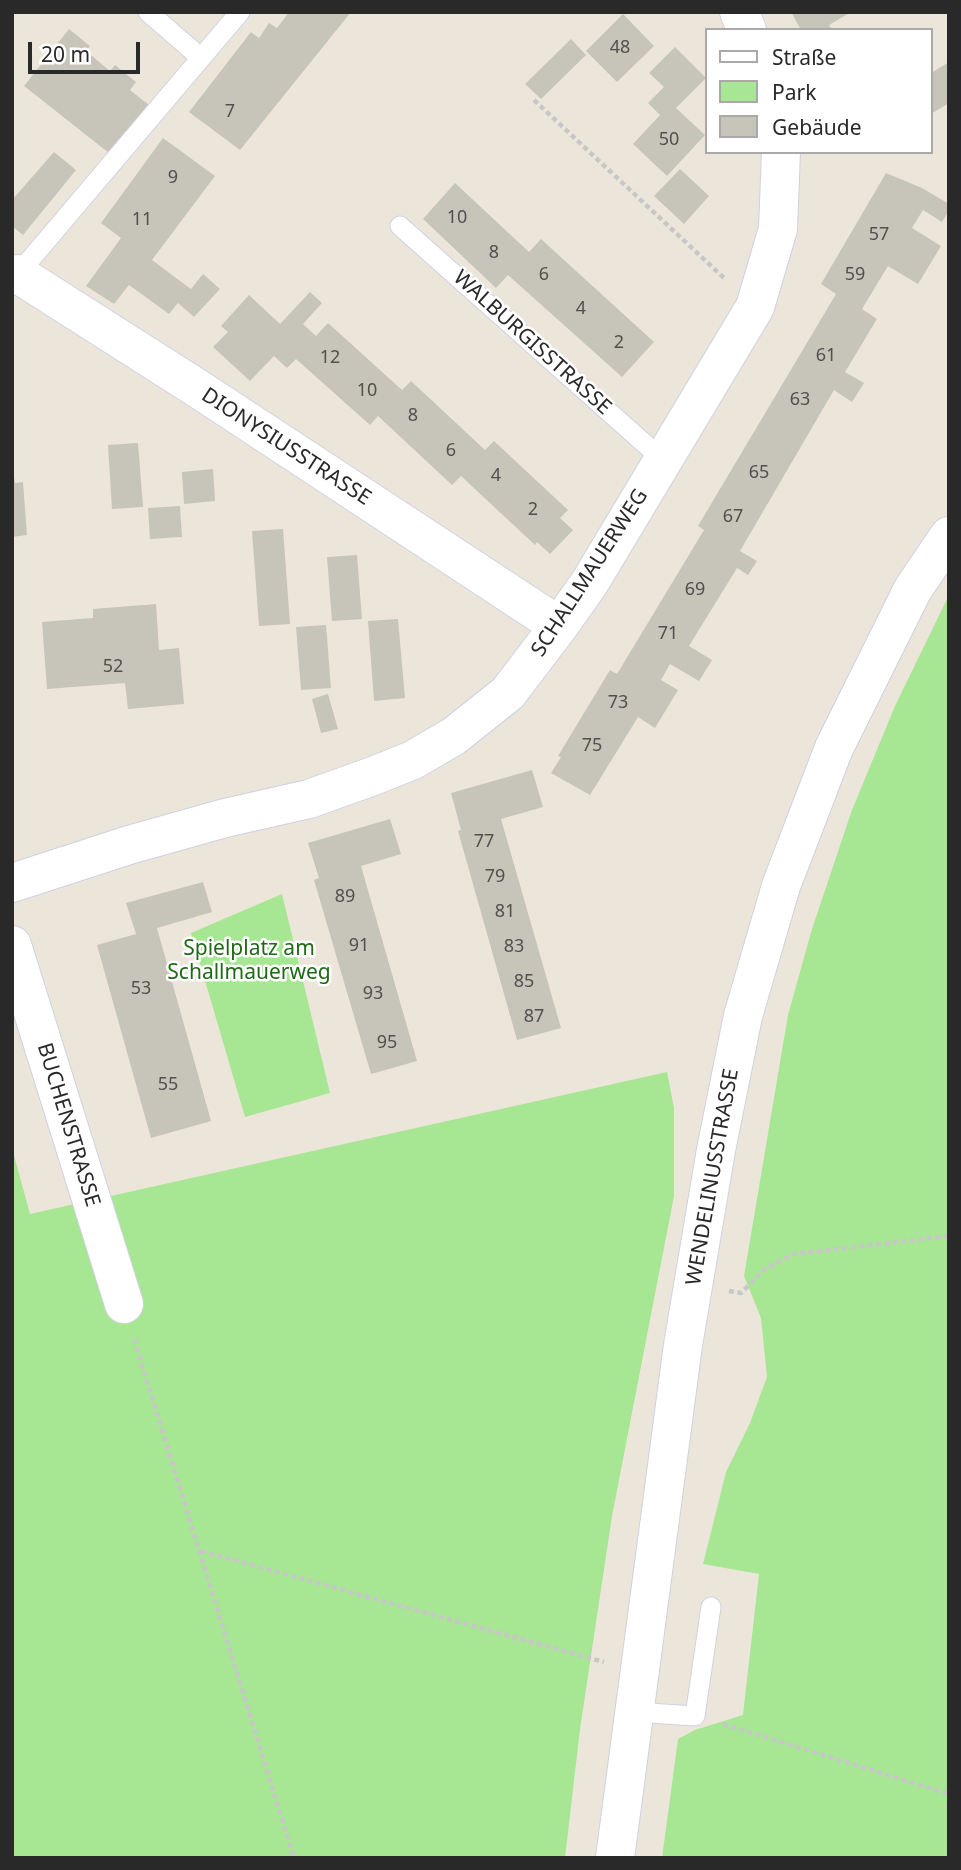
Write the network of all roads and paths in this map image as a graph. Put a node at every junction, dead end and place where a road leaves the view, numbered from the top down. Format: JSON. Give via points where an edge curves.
{"nodes":[{"id":1,"x":148,"y":12,"type":"edge"},
{"id":2,"x":240,"y":12,"type":"edge"},
{"id":3,"x":739,"y":12,"type":"edge"},
{"id":4,"x":746,"y":28,"type":"edge"},
{"id":5,"x":201,"y":58,"type":"junction"},
{"id":6,"x":534,"y":100,"type":"dead end"},
{"id":7,"x":781,"y":154,"type":"edge"},
{"id":8,"x":400,"y":226,"type":"dead end"},
{"id":9,"x":15,"y":272,"type":"edge"},
{"id":10,"x":755,"y":307,"type":"junction"},
{"id":11,"x":663,"y":460,"type":"junction"},
{"id":12,"x":949,"y":536,"type":"edge"},
{"id":13,"x":559,"y":626,"type":"junction"},
{"id":14,"x":12,"y":883,"type":"edge"},
{"id":15,"x":12,"y":945,"type":"edge"},
{"id":16,"x":949,"y":1236,"type":"edge"},
{"id":17,"x":731,"y":1278,"type":"dead end"},
{"id":18,"x":728,"y":1291,"type":"junction"},
{"id":19,"x":726,"y":1303,"type":"dead end"},
{"id":20,"x":124,"y":1304,"type":"joint"},
{"id":21,"x":200,"y":1551,"type":"junction"},
{"id":22,"x":712,"y":1606,"type":"dead end"},
{"id":23,"x":608,"y":1663,"type":"dead end"},
{"id":24,"x":634,"y":1712,"type":"junction"},
{"id":25,"x":695,"y":1716,"type":"junction"},
{"id":26,"x":949,"y":1794,"type":"edge"},
{"id":27,"x":294,"y":1858,"type":"edge"},
{"id":28,"x":615,"y":1858,"type":"edge"}],
"edges":[{"from":1,"to":5,"type":"lane"},
{"from":2,"to":5,"type":"lane"},
{"from":3,"to":4,"type":"street"},
{"from":5,"to":9,"type":"lane"},
{"from":6,"to":10,"type":"path"},
{"from":7,"to":10,"type":"street","name":"SCHALLMAUERWEG","via":[[778,229]]},
{"from":8,"to":11,"type":"lane","name":"WALBURGISSTRASSE"},
{"from":9,"to":13,"type":"street","name":"DIONYSIUSSTRASSE"},
{"from":10,"to":11,"type":"street","name":"SCHALLMAUERWEG"},
{"from":11,"to":13,"type":"street","name":"SCHALLMAUERWEG"},
{"from":12,"to":24,"type":"street","name":"WENDELINUSSTRASSE","via":[[913,589],[834,748],[781,886],[743,1016],[683,1345]]},
{"from":13,"to":14,"type":"street","name":"SCHALLMAUERWEG","via":[[508,692],[454,736],[413,760],[309,799],[129,845]]},
{"from":15,"to":20,"type":"street","name":"BUCHENSTRASSE"},
{"from":16,"to":18,"type":"path","via":[[794,1254],[766,1268],[741,1293]]},
{"from":17,"to":18,"type":"path"},
{"from":18,"to":19,"type":"path"},
{"from":20,"to":21,"type":"path"},
{"from":21,"to":23,"type":"path"},
{"from":21,"to":27,"type":"path"},
{"from":22,"to":25,"type":"lane"},
{"from":24,"to":25,"type":"lane"},
{"from":24,"to":28,"type":"street","name":"WENDELINUSSTRASSE"},
{"from":25,"to":26,"type":"path"}]}
